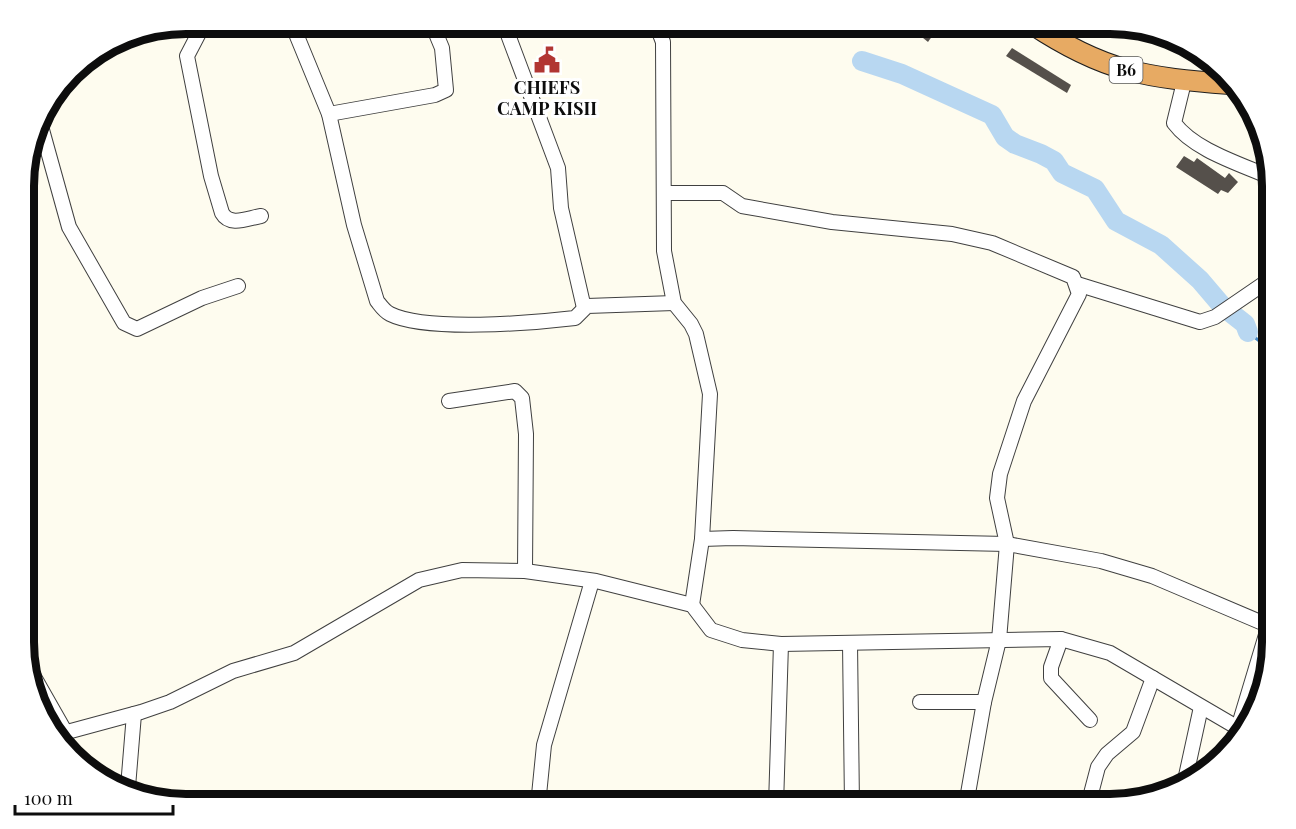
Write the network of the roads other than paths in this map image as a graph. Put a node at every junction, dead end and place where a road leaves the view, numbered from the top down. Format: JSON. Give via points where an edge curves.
{"nodes":[{"id":1,"x":660,"y":34,"type":"edge"},
{"id":2,"x":1048,"y":34,"type":"edge"},
{"id":3,"x":198,"y":35,"type":"edge"},
{"id":4,"x":296,"y":35,"type":"edge"},
{"id":5,"x":436,"y":35,"type":"edge"},
{"id":6,"x":508,"y":35,"type":"edge"},
{"id":7,"x":1184,"y":82,"type":"junction"},
{"id":8,"x":1220,"y":82,"type":"edge"},
{"id":9,"x":329,"y":114,"type":"junction"},
{"id":10,"x":44,"y":136,"type":"edge"},
{"id":11,"x":1261,"y":173,"type":"edge"},
{"id":12,"x":664,"y":193,"type":"junction"},
{"id":13,"x":261,"y":216,"type":"dead end"},
{"id":14,"x":1077,"y":284,"type":"junction"},
{"id":15,"x":238,"y":286,"type":"dead end"},
{"id":16,"x":1261,"y":286,"type":"edge"},
{"id":17,"x":674,"y":303,"type":"junction"},
{"id":18,"x":584,"y":308,"type":"junction"},
{"id":19,"x":449,"y":401,"type":"dead end"},
{"id":20,"x":702,"y":540,"type":"junction"},
{"id":21,"x":1007,"y":544,"type":"junction"},
{"id":22,"x":525,"y":571,"type":"junction"},
{"id":23,"x":592,"y":581,"type":"junction"},
{"id":24,"x":692,"y":604,"type":"junction"},
{"id":25,"x":1261,"y":619,"type":"edge"},
{"id":26,"x":1060,"y":639,"type":"junction"},
{"id":27,"x":999,"y":640,"type":"junction"},
{"id":28,"x":850,"y":643,"type":"junction"},
{"id":29,"x":781,"y":644,"type":"junction"},
{"id":30,"x":1260,"y":659,"type":"edge"},
{"id":31,"x":1153,"y":678,"type":"junction"},
{"id":32,"x":920,"y":702,"type":"dead end"},
{"id":33,"x":984,"y":702,"type":"junction"},
{"id":34,"x":1248,"y":706,"type":"edge"},
{"id":35,"x":1201,"y":707,"type":"junction"},
{"id":36,"x":134,"y":714,"type":"junction"},
{"id":37,"x":1090,"y":720,"type":"dead end"},
{"id":38,"x":1236,"y":727,"type":"edge"},
{"id":39,"x":65,"y":733,"type":"edge"},
{"id":40,"x":1186,"y":774,"type":"edge"},
{"id":41,"x":128,"y":782,"type":"edge"},
{"id":42,"x":539,"y":794,"type":"edge"},
{"id":43,"x":776,"y":794,"type":"edge"},
{"id":44,"x":852,"y":794,"type":"edge"},
{"id":45,"x":968,"y":794,"type":"edge"},
{"id":46,"x":1091,"y":794,"type":"edge"}],
"edges":[{"from":1,"to":12,"type":"street"},
{"from":2,"to":7,"type":"highway","number":"B6","via":[[1103,63]]},
{"from":3,"to":13,"type":"street","via":[[187,56],[222,213],[232,222]]},
{"from":4,"to":9,"type":"street"},
{"from":5,"to":9,"type":"street","via":[[442,48],[446,90]]},
{"from":6,"to":18,"type":"street","via":[[558,168],[561,208]]},
{"from":7,"to":8,"type":"highway","number":"B6"},
{"from":7,"to":11,"type":"street","via":[[1174,123],[1181,132]]},
{"from":9,"to":18,"type":"street","via":[[354,225],[383,310],[402,318],[456,325],[575,318]]},
{"from":10,"to":15,"type":"street","via":[[69,227],[124,323],[137,329],[188,303]]},
{"from":12,"to":14,"type":"street","via":[[723,193],[742,206],[832,222],[952,234],[992,243],[1073,277]]},
{"from":12,"to":17,"type":"street","via":[[664,251]]},
{"from":14,"to":16,"type":"street","via":[[1200,322],[1215,317]]},
{"from":14,"to":21,"type":"street","via":[[1079,294],[1024,400],[1000,474],[997,498]]},
{"from":17,"to":18,"type":"street"},
{"from":17,"to":20,"type":"street","via":[[696,334],[710,394]]},
{"from":19,"to":22,"type":"street","via":[[515,391],[522,398],[526,434]]},
{"from":20,"to":21,"type":"street"},
{"from":20,"to":24,"type":"street"},
{"from":21,"to":25,"type":"street","via":[[1101,561],[1152,576]]},
{"from":21,"to":27,"type":"street"},
{"from":22,"to":23,"type":"street"},
{"from":22,"to":36,"type":"street","via":[[462,570],[419,580],[294,653],[233,671],[170,702]]},
{"from":23,"to":24,"type":"street"},
{"from":23,"to":42,"type":"street","via":[[544,745]]},
{"from":24,"to":29,"type":"street","via":[[711,630],[742,640]]},
{"from":26,"to":27,"type":"street"},
{"from":26,"to":31,"type":"street","via":[[1110,653]]},
{"from":26,"to":37,"type":"street","via":[[1051,678]]},
{"from":27,"to":28,"type":"street"},
{"from":27,"to":33,"type":"street"},
{"from":28,"to":29,"type":"street"},
{"from":28,"to":44,"type":"street"},
{"from":29,"to":43,"type":"street"},
{"from":30,"to":34,"type":"street"},
{"from":31,"to":35,"type":"street"},
{"from":31,"to":46,"type":"street","via":[[1132,732],[1098,767]]},
{"from":32,"to":33,"type":"street"},
{"from":33,"to":45,"type":"street"},
{"from":35,"to":38,"type":"street"},
{"from":35,"to":40,"type":"street"},
{"from":36,"to":39,"type":"street"},
{"from":36,"to":41,"type":"street"}]}
